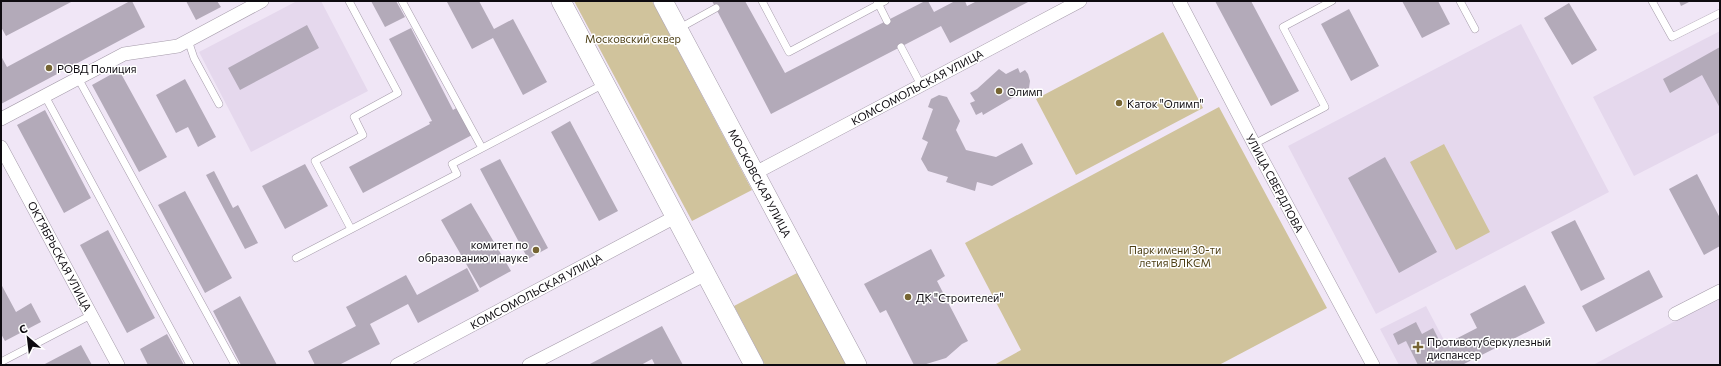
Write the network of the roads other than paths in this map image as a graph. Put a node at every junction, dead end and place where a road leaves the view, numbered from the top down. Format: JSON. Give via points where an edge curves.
{"nodes":[{"id":1,"x":262,"y":1,"type":"edge"},
{"id":2,"x":349,"y":1,"type":"edge"},
{"id":3,"x":402,"y":1,"type":"edge"},
{"id":4,"x":561,"y":1,"type":"edge"},
{"id":5,"x":663,"y":1,"type":"edge"},
{"id":6,"x":762,"y":1,"type":"edge"},
{"id":7,"x":1080,"y":1,"type":"edge"},
{"id":8,"x":1179,"y":1,"type":"edge"},
{"id":9,"x":1332,"y":1,"type":"edge"},
{"id":10,"x":1460,"y":1,"type":"edge"},
{"id":11,"x":1652,"y":1,"type":"edge"},
{"id":12,"x":880,"y":2,"type":"edge"},
{"id":13,"x":716,"y":8,"type":"dead end"},
{"id":14,"x":1720,"y":13,"type":"edge"},
{"id":15,"x":887,"y":21,"type":"dead end"},
{"id":16,"x":1475,"y":28,"type":"dead end"},
{"id":17,"x":678,"y":29,"type":"junction"},
{"id":18,"x":188,"y":40,"type":"junction"},
{"id":19,"x":901,"y":47,"type":"dead end"},
{"id":20,"x":78,"y":78,"type":"junction"},
{"id":21,"x":605,"y":84,"type":"junction"},
{"id":22,"x":921,"y":85,"type":"junction"},
{"id":23,"x":45,"y":96,"type":"junction"},
{"id":24,"x":219,"y":104,"type":"dead end"},
{"id":25,"x":1,"y":119,"type":"edge"},
{"id":26,"x":1254,"y":144,"type":"junction"},
{"id":27,"x":1,"y":147,"type":"edge"},
{"id":28,"x":482,"y":148,"type":"junction"},
{"id":29,"x":755,"y":173,"type":"junction"},
{"id":30,"x":675,"y":217,"type":"junction"},
{"id":31,"x":351,"y":229,"type":"junction"},
{"id":32,"x":296,"y":258,"type":"dead end"},
{"id":33,"x":706,"y":274,"type":"junction"},
{"id":34,"x":1720,"y":291,"type":"edge"},
{"id":35,"x":1675,"y":314,"type":"dead end"},
{"id":36,"x":91,"y":315,"type":"junction"},
{"id":37,"x":2,"y":360,"type":"edge"},
{"id":38,"x":118,"y":365,"type":"edge"},
{"id":39,"x":190,"y":365,"type":"edge"},
{"id":40,"x":235,"y":365,"type":"edge"},
{"id":41,"x":397,"y":365,"type":"edge"},
{"id":42,"x":529,"y":365,"type":"edge"},
{"id":43,"x":754,"y":365,"type":"edge"},
{"id":44,"x":857,"y":365,"type":"edge"},
{"id":45,"x":1372,"y":365,"type":"edge"}],
"edges":[{"from":1,"to":18,"type":"street"},
{"from":2,"to":31,"type":"lane","via":[[398,93],[354,117],[363,135],[315,161]]},
{"from":3,"to":28,"type":"lane"},
{"from":4,"to":21,"type":"main road"},
{"from":5,"to":17,"type":"main road","name":"МОСКОВСКАЯ УЛИЦА"},
{"from":6,"to":12,"type":"lane","via":[[789,52]]},
{"from":7,"to":22,"type":"street","name":"КОМСОМОЛЬСКАЯ УЛИЦА"},
{"from":8,"to":26,"type":"street","name":"УЛИЦА СВЕРДЛОВА"},
{"from":9,"to":26,"type":"lane","via":[[1282,26],[1325,107]]},
{"from":10,"to":16,"type":"lane"},
{"from":11,"to":14,"type":"lane","via":[[1672,37]]},
{"from":12,"to":15,"type":"lane"},
{"from":13,"to":17,"type":"lane"},
{"from":17,"to":29,"type":"main road","name":"МОСКОВСКАЯ УЛИЦА"},
{"from":18,"to":20,"type":"street","via":[[178,46],[124,54]]},
{"from":18,"to":24,"type":"lane","via":[[194,58]]},
{"from":19,"to":22,"type":"lane"},
{"from":20,"to":23,"type":"street"},
{"from":20,"to":40,"type":"lane"},
{"from":21,"to":28,"type":"lane"},
{"from":21,"to":30,"type":"main road"},
{"from":22,"to":29,"type":"street","name":"КОМСОМОЛЬСКАЯ УЛИЦА"},
{"from":23,"to":25,"type":"street"},
{"from":23,"to":39,"type":"lane"},
{"from":26,"to":45,"type":"street","name":"УЛИЦА СВЕРДЛОВА"},
{"from":27,"to":36,"type":"street","name":"ОКТЯБРЬСКАЯ УЛИЦА"},
{"from":28,"to":31,"type":"lane","via":[[452,164],[457,174]]},
{"from":29,"to":44,"type":"main road","name":"МОСКОВСКАЯ УЛИЦА"},
{"from":30,"to":33,"type":"main road"},
{"from":30,"to":41,"type":"street","name":"КОМСОМОЛЬСКАЯ УЛИЦА"},
{"from":31,"to":32,"type":"lane"},
{"from":33,"to":42,"type":"street"},
{"from":33,"to":43,"type":"main road"},
{"from":34,"to":35,"type":"street"},
{"from":36,"to":37,"type":"lane"},
{"from":36,"to":38,"type":"street","name":"ОКТЯБРЬСКАЯ УЛИЦА"}]}
